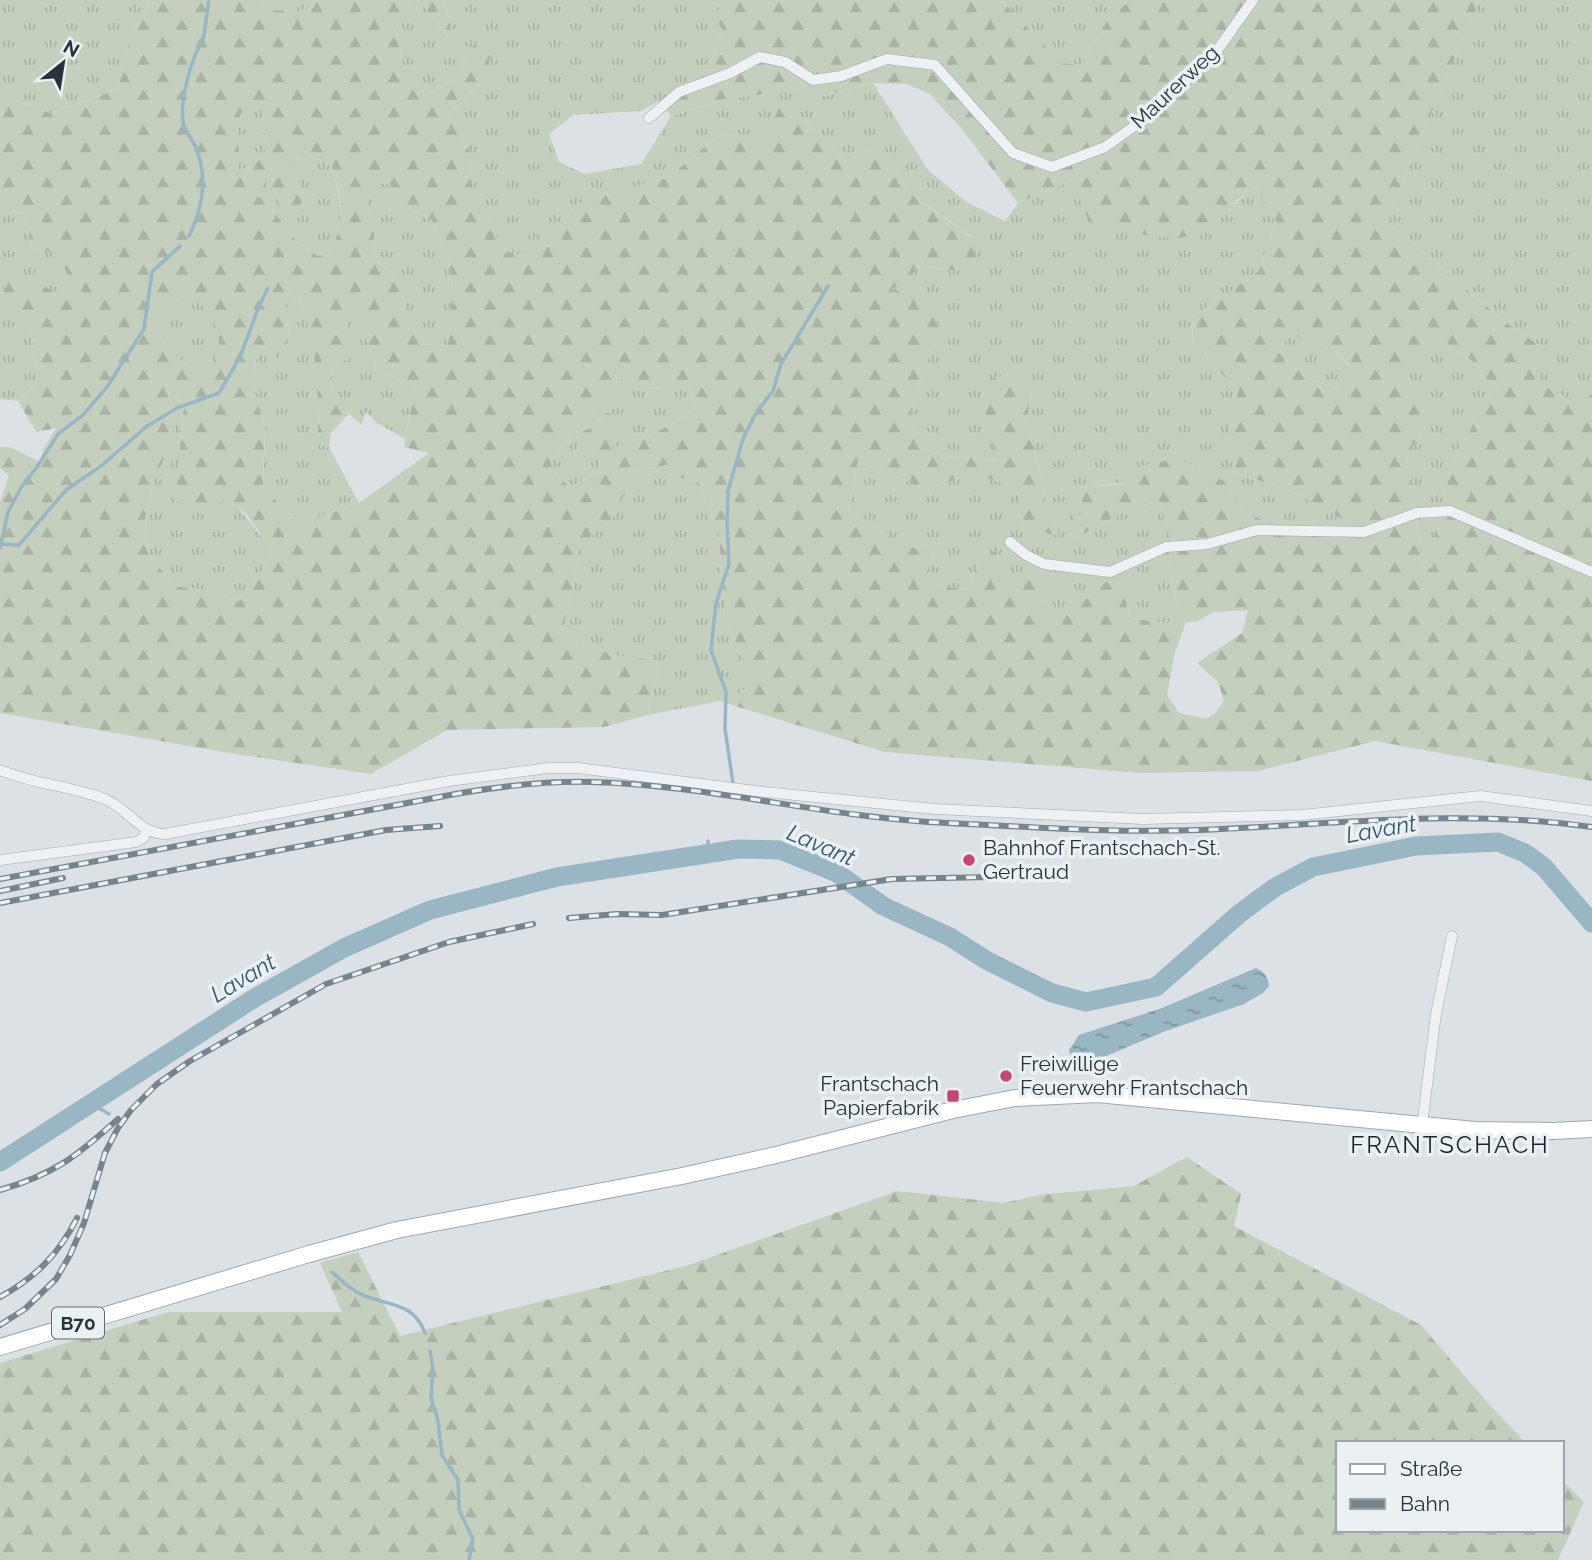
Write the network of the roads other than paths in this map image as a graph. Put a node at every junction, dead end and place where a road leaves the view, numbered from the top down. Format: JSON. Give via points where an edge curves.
{"nodes":[{"id":1,"x":1253,"y":0,"type":"edge"},
{"id":2,"x":649,"y":118,"type":"dead end"},
{"id":3,"x":1010,"y":542,"type":"dead end"},
{"id":4,"x":1592,"y":572,"type":"edge"},
{"id":5,"x":0,"y":770,"type":"edge"},
{"id":6,"x":1592,"y":811,"type":"edge"},
{"id":7,"x":147,"y":831,"type":"junction"},
{"id":8,"x":0,"y":860,"type":"edge"},
{"id":9,"x":1452,"y":936,"type":"dead end"},
{"id":10,"x":1422,"y":1126,"type":"junction"},
{"id":11,"x":1592,"y":1129,"type":"edge"},
{"id":12,"x":0,"y":1347,"type":"edge"}],
"edges":[{"from":1,"to":2,"type":"street","name":"Maurerweg","via":[[1216,52],[1150,115],[1105,147],[1052,167],[1013,153],[935,65],[887,59],[841,76],[813,80],[785,62],[760,57],[679,92]]},
{"from":3,"to":4,"type":"street","via":[[1044,564],[1110,572],[1166,547],[1206,544],[1257,530],[1364,532],[1416,513],[1450,511]]},
{"from":5,"to":7,"type":"street","via":[[106,800]]},
{"from":6,"to":7,"type":"street","via":[[1480,796],[1302,815],[1118,818],[935,808],[548,768],[449,781],[165,834]]},
{"from":7,"to":8,"type":"street","via":[[136,842]]},
{"from":9,"to":10,"type":"street","via":[[1436,1014]]},
{"from":10,"to":11,"type":"main road","number":"B70","via":[[1518,1132]]},
{"from":10,"to":12,"type":"main road","number":"B70","via":[[1097,1094],[981,1104],[694,1173],[397,1230]]}]}
